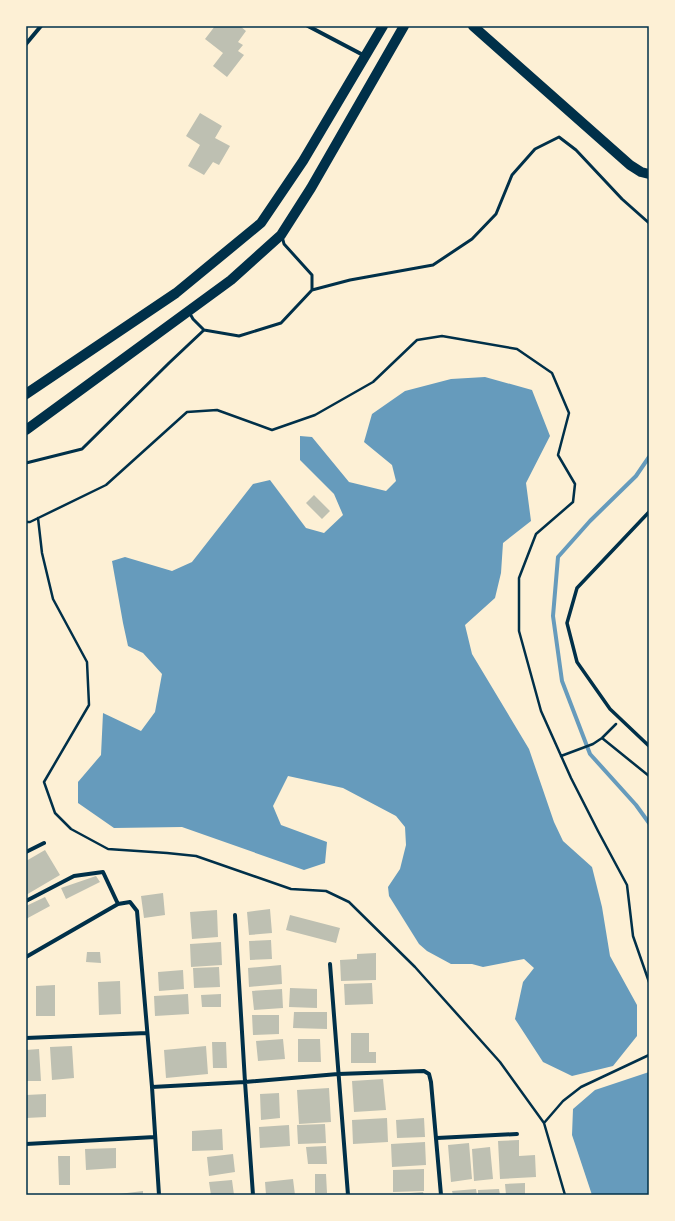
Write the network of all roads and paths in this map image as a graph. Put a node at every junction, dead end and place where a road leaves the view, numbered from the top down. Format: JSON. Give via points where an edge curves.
{"nodes":[{"id":1,"x":41,"y":26,"type":"edge"},
{"id":2,"x":308,"y":26,"type":"edge"},
{"id":3,"x":383,"y":26,"type":"edge"},
{"id":4,"x":404,"y":26,"type":"edge"},
{"id":5,"x":473,"y":26,"type":"edge"},
{"id":6,"x":26,"y":44,"type":"edge"},
{"id":7,"x":365,"y":56,"type":"junction"},
{"id":8,"x":649,"y":174,"type":"edge"},
{"id":9,"x":649,"y":223,"type":"edge"},
{"id":10,"x":281,"y":235,"type":"junction"},
{"id":11,"x":312,"y":290,"type":"junction"},
{"id":12,"x":188,"y":312,"type":"junction"},
{"id":13,"x":204,"y":330,"type":"junction"},
{"id":14,"x":26,"y":394,"type":"edge"},
{"id":15,"x":26,"y":430,"type":"edge"},
{"id":16,"x":26,"y":463,"type":"edge"},
{"id":17,"x":649,"y":512,"type":"edge"},
{"id":18,"x":38,"y":518,"type":"junction"},
{"id":19,"x":26,"y":522,"type":"edge"},
{"id":20,"x":620,"y":719,"type":"junction"},
{"id":21,"x":602,"y":738,"type":"junction"},
{"id":22,"x":649,"y":746,"type":"edge"},
{"id":23,"x":561,"y":756,"type":"junction"},
{"id":24,"x":649,"y":776,"type":"edge"},
{"id":25,"x":44,"y":843,"type":"dead end"},
{"id":26,"x":26,"y":852,"type":"edge"},
{"id":27,"x":26,"y":901,"type":"edge"},
{"id":28,"x":118,"y":904,"type":"junction"},
{"id":29,"x":235,"y":915,"type":"dead end"},
{"id":30,"x":26,"y":957,"type":"edge"},
{"id":31,"x":330,"y":964,"type":"dead end"},
{"id":32,"x":649,"y":982,"type":"edge"},
{"id":33,"x":147,"y":1033,"type":"junction"},
{"id":34,"x":26,"y":1038,"type":"edge"},
{"id":35,"x":649,"y":1055,"type":"edge"},
{"id":36,"x":338,"y":1074,"type":"junction"},
{"id":37,"x":245,"y":1082,"type":"junction"},
{"id":38,"x":152,"y":1087,"type":"junction"},
{"id":39,"x":544,"y":1123,"type":"junction"},
{"id":40,"x":517,"y":1134,"type":"dead end"},
{"id":41,"x":155,"y":1137,"type":"junction"},
{"id":42,"x":437,"y":1138,"type":"junction"},
{"id":43,"x":26,"y":1144,"type":"edge"},
{"id":44,"x":159,"y":1195,"type":"edge"},
{"id":45,"x":253,"y":1195,"type":"edge"},
{"id":46,"x":348,"y":1195,"type":"edge"},
{"id":47,"x":441,"y":1195,"type":"edge"},
{"id":48,"x":565,"y":1195,"type":"edge"}],
"edges":[{"from":1,"to":6,"type":"street"},
{"from":2,"to":7,"type":"street"},
{"from":3,"to":7,"type":"main road"},
{"from":4,"to":10,"type":"main road","via":[[311,188]]},
{"from":5,"to":8,"type":"main road","via":[[630,165]]},
{"from":7,"to":14,"type":"main road","via":[[303,160],[261,223],[176,293]]},
{"from":9,"to":11,"type":"lane","via":[[622,200],[576,150],[559,137],[535,149],[512,175],[496,214],[472,239],[433,265],[350,280]]},
{"from":10,"to":11,"type":"lane","via":[[284,244],[312,275]]},
{"from":10,"to":12,"type":"main road","via":[[231,280]]},
{"from":11,"to":13,"type":"lane","via":[[281,323],[239,336]]},
{"from":12,"to":13,"type":"lane"},
{"from":12,"to":15,"type":"main road"},
{"from":13,"to":16,"type":"lane","via":[[82,449]]},
{"from":17,"to":20,"type":"street","via":[[577,588],[567,623],[577,662]]},
{"from":18,"to":19,"type":"path"},
{"from":18,"to":23,"type":"path","via":[[106,485],[187,412],[217,410],[272,430],[315,415],[373,382],[417,340],[442,336],[517,349],[552,373],[569,413],[558,455],[575,484],[572,502],[536,534],[519,578],[519,631],[541,710]]},
{"from":18,"to":39,"type":"path","via":[[42,553],[53,599],[87,662],[90,705],[44,782],[55,812],[71,828],[108,849],[196,856],[291,889],[326,891],[349,902],[415,967],[500,1062]]},
{"from":20,"to":21,"type":"path"},
{"from":20,"to":22,"type":"street"},
{"from":21,"to":23,"type":"path"},
{"from":21,"to":24,"type":"path"},
{"from":23,"to":32,"type":"path","via":[[627,885],[633,936]]},
{"from":25,"to":26,"type":"street"},
{"from":27,"to":28,"type":"street","via":[[74,876],[103,872]]},
{"from":28,"to":30,"type":"street"},
{"from":28,"to":33,"type":"street","via":[[130,902],[137,911]]},
{"from":29,"to":37,"type":"street"},
{"from":31,"to":36,"type":"street"},
{"from":33,"to":34,"type":"street"},
{"from":33,"to":38,"type":"street"},
{"from":35,"to":39,"type":"path","via":[[581,1088],[563,1100]]},
{"from":36,"to":37,"type":"street"},
{"from":36,"to":42,"type":"street","via":[[427,1072],[431,1082]]},
{"from":36,"to":46,"type":"street"},
{"from":37,"to":38,"type":"street"},
{"from":37,"to":45,"type":"street"},
{"from":38,"to":41,"type":"street"},
{"from":39,"to":48,"type":"path"},
{"from":40,"to":42,"type":"street"},
{"from":41,"to":43,"type":"street"},
{"from":41,"to":44,"type":"street"},
{"from":42,"to":47,"type":"street"}]}
